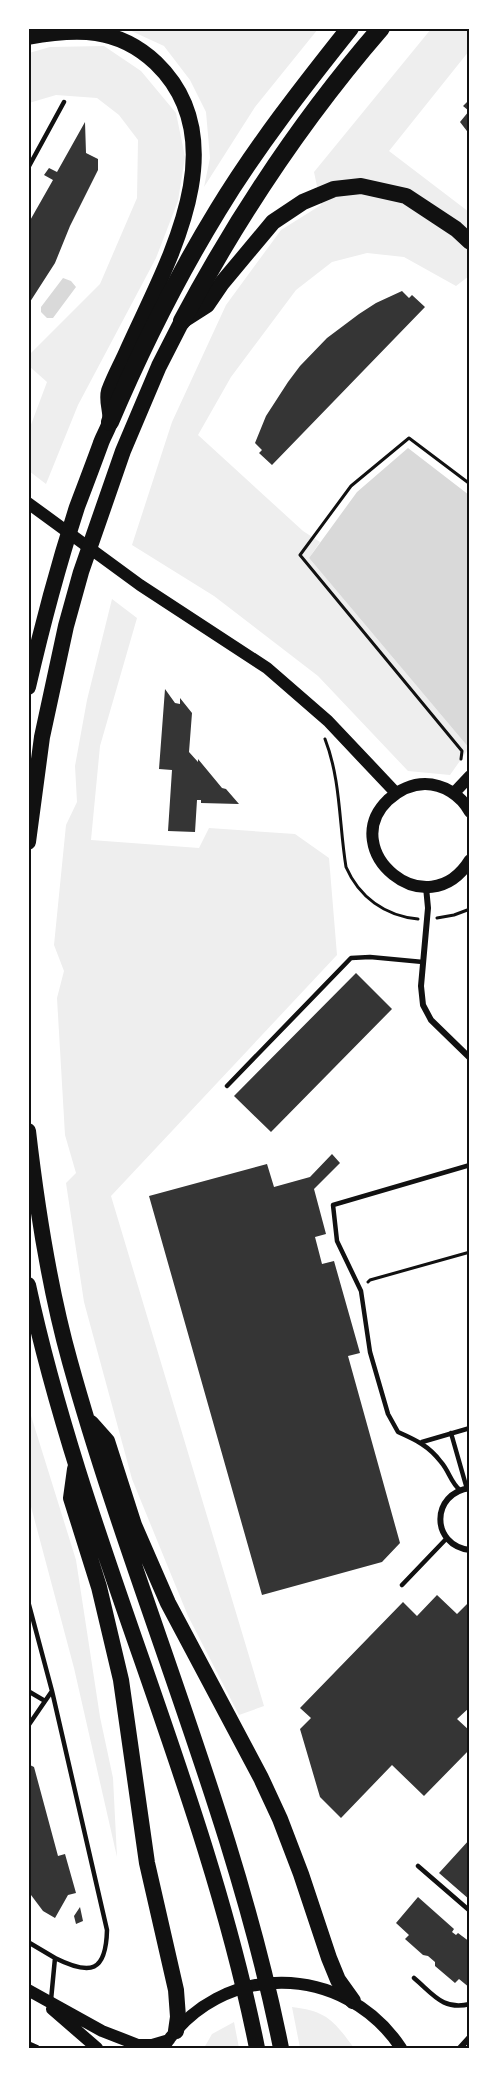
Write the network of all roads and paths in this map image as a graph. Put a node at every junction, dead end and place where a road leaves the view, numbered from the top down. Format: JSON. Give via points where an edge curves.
{"nodes":[{"id":1,"x":350,"y":28,"type":"edge"},
{"id":2,"x":381,"y":28,"type":"edge"},
{"id":3,"x":28,"y":37,"type":"edge"},
{"id":4,"x":64,"y":102,"type":"dead end"},
{"id":5,"x":28,"y":168,"type":"edge"},
{"id":6,"x":470,"y":242,"type":"edge"},
{"id":7,"x":183,"y":321,"type":"junction"},
{"id":8,"x":110,"y":422,"type":"junction"},
{"id":9,"x":470,"y":484,"type":"edge"},
{"id":10,"x":28,"y":503,"type":"edge"},
{"id":11,"x":28,"y":687,"type":"edge"},
{"id":12,"x":324,"y":737,"type":"dead end"},
{"id":13,"x":461,"y":759,"type":"dead end"},
{"id":14,"x":470,"y":776,"type":"edge"},
{"id":15,"x":396,"y":793,"type":"junction"},
{"id":16,"x":454,"y":793,"type":"junction"},
{"id":17,"x":470,"y":812,"type":"edge"},
{"id":18,"x":28,"y":842,"type":"edge"},
{"id":19,"x":470,"y":860,"type":"edge"},
{"id":20,"x":426,"y":887,"type":"junction"},
{"id":21,"x":470,"y":909,"type":"edge"},
{"id":22,"x":427,"y":919,"type":"junction"},
{"id":23,"x":423,"y":962,"type":"junction"},
{"id":24,"x":470,"y":1058,"type":"edge"},
{"id":25,"x":227,"y":1086,"type":"dead end"},
{"id":26,"x":28,"y":1131,"type":"edge"},
{"id":27,"x":470,"y":1165,"type":"edge"},
{"id":28,"x":470,"y":1252,"type":"edge"},
{"id":29,"x":28,"y":1285,"type":"edge"},
{"id":30,"x":361,"y":1291,"type":"junction"},
{"id":31,"x":88,"y":1420,"type":"junction"},
{"id":32,"x":470,"y":1428,"type":"edge"},
{"id":33,"x":451,"y":1434,"type":"junction"},
{"id":34,"x":422,"y":1442,"type":"junction"},
{"id":35,"x":75,"y":1463,"type":"junction"},
{"id":36,"x":465,"y":1489,"type":"edge"},
{"id":37,"x":447,"y":1538,"type":"junction"},
{"id":38,"x":470,"y":1550,"type":"edge"},
{"id":39,"x":402,"y":1585,"type":"dead end"},
{"id":40,"x":28,"y":1601,"type":"edge"},
{"id":41,"x":28,"y":1691,"type":"edge"},
{"id":42,"x":52,"y":1691,"type":"junction"},
{"id":43,"x":45,"y":1701,"type":"junction"},
{"id":44,"x":28,"y":1726,"type":"edge"},
{"id":45,"x":418,"y":1866,"type":"dead end"},
{"id":46,"x":470,"y":1911,"type":"edge"},
{"id":47,"x":28,"y":1942,"type":"edge"},
{"id":48,"x":56,"y":1958,"type":"junction"},
{"id":49,"x":414,"y":1978,"type":"dead end"},
{"id":50,"x":31,"y":1992,"type":"edge"},
{"id":51,"x":352,"y":2001,"type":"junction"},
{"id":52,"x":50,"y":2002,"type":"junction"},
{"id":53,"x":470,"y":2004,"type":"edge"},
{"id":54,"x":470,"y":2037,"type":"edge"},
{"id":55,"x":169,"y":2040,"type":"edge"},
{"id":56,"x":28,"y":2044,"type":"edge"},
{"id":57,"x":401,"y":2048,"type":"edge"},
{"id":58,"x":38,"y":2049,"type":"edge"},
{"id":59,"x":97,"y":2049,"type":"edge"},
{"id":60,"x":257,"y":2049,"type":"edge"},
{"id":61,"x":281,"y":2049,"type":"edge"},
{"id":62,"x":460,"y":2049,"type":"edge"}],
"edges":[{"from":1,"to":8,"type":"highway","via":[[271,130],[218,210],[158,318]]},
{"from":2,"to":7,"type":"highway","via":[[259,188]]},
{"from":3,"to":8,"type":"highway","via":[[90,32],[130,44],[150,58],[172,83],[191,126],[193,168],[188,205],[108,393]]},
{"from":4,"to":5,"type":"lane"},
{"from":6,"to":7,"type":"highway","via":[[406,196],[361,186],[334,189],[303,202],[273,222],[207,305]]},
{"from":7,"to":18,"type":"highway","via":[[123,451],[81,572],[42,737]]},
{"from":8,"to":11,"type":"highway","via":[[63,551]]},
{"from":9,"to":13,"type":"path","via":[[409,438],[351,486],[300,555],[462,751]]},
{"from":10,"to":15,"type":"main road","via":[[140,585],[274,674],[328,720]]},
{"from":12,"to":22,"type":"path","via":[[331,754],[346,867],[351,879],[386,911],[406,918]]},
{"from":14,"to":16,"type":"main road"},
{"from":15,"to":16,"type":"main road","via":[[425,784]]},
{"from":15,"to":20,"type":"main road","via":[[382,806],[374,823],[373,842],[379,860],[391,875],[407,884]]},
{"from":16,"to":17,"type":"main road"},
{"from":19,"to":20,"type":"main road","via":[[454,878]]},
{"from":20,"to":22,"type":"street"},
{"from":21,"to":22,"type":"path"},
{"from":22,"to":23,"type":"street"},
{"from":23,"to":24,"type":"street","via":[[422,998],[426,1012]]},
{"from":23,"to":25,"type":"lane","via":[[351,958]]},
{"from":26,"to":31,"type":"highway","via":[[52,1285]]},
{"from":27,"to":30,"type":"lane","via":[[333,1205],[337,1241]]},
{"from":28,"to":30,"type":"path","via":[[370,1280]]},
{"from":29,"to":35,"type":"highway"},
{"from":30,"to":34,"type":"lane","via":[[370,1352],[388,1414],[398,1432]]},
{"from":31,"to":51,"type":"highway","via":[[107,1441],[134,1525],[168,1603],[280,1819],[329,1958]]},
{"from":31,"to":61,"type":"highway","via":[[237,1876]]},
{"from":32,"to":33,"type":"lane"},
{"from":33,"to":34,"type":"lane"},
{"from":33,"to":36,"type":"lane"},
{"from":34,"to":36,"type":"lane","via":[[442,1462],[454,1486]]},
{"from":35,"to":55,"type":"highway","via":[[71,1498],[122,1680],[147,1863],[176,1990],[178,2017]]},
{"from":35,"to":60,"type":"highway","via":[[204,1850]]},
{"from":36,"to":37,"type":"street","via":[[446,1501],[441,1511],[441,1528]]},
{"from":37,"to":38,"type":"street"},
{"from":37,"to":39,"type":"lane"},
{"from":40,"to":42,"type":"lane"},
{"from":41,"to":43,"type":"lane"},
{"from":42,"to":43,"type":"lane"},
{"from":42,"to":48,"type":"lane","via":[[107,1930],[104,1957],[93,1968],[83,1969]]},
{"from":43,"to":44,"type":"lane"},
{"from":45,"to":46,"type":"lane"},
{"from":47,"to":48,"type":"lane"},
{"from":48,"to":52,"type":"lane"},
{"from":49,"to":53,"type":"lane","via":[[448,2005]]},
{"from":50,"to":52,"type":"main road"},
{"from":50,"to":59,"type":"main road"},
{"from":51,"to":55,"type":"main road","via":[[307,1984],[275,1982],[243,1988],[199,2009]]},
{"from":51,"to":57,"type":"main road","via":[[374,2017]]},
{"from":52,"to":55,"type":"main road","via":[[102,2031],[138,2045],[152,2046]]},
{"from":54,"to":62,"type":"street"},
{"from":56,"to":58,"type":"street"}]}
